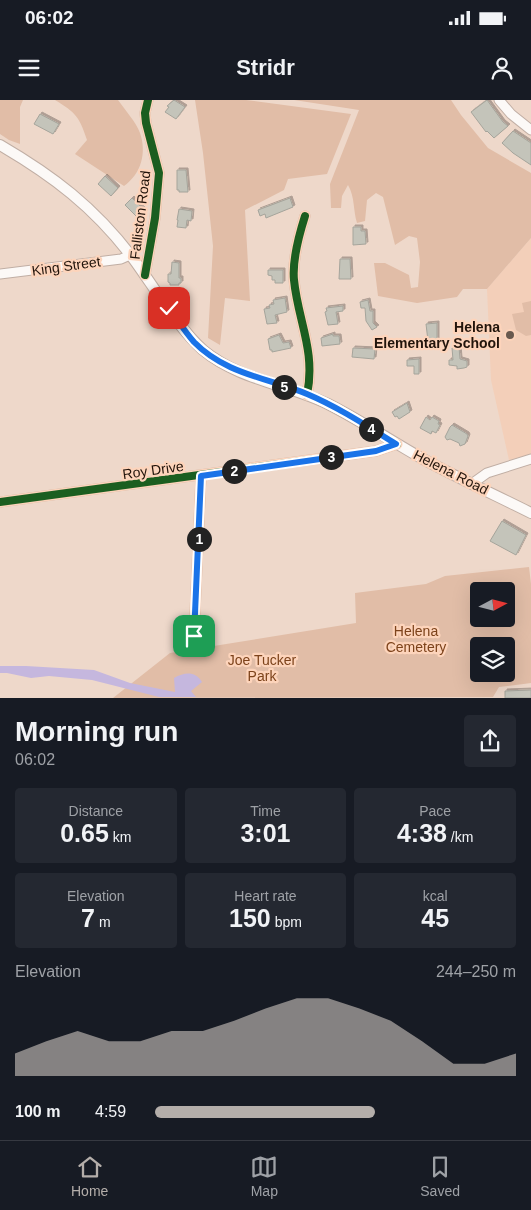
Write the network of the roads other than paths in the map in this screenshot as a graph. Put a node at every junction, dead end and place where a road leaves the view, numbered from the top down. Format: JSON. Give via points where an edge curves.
{"nodes":[{"id":1,"x":148,"y":100,"type":"edge"},
{"id":2,"x":499,"y":100,"type":"edge"},
{"id":3,"x":531,"y":130,"type":"edge"},
{"id":4,"x":0,"y":145,"type":"edge"},
{"id":5,"x":305,"y":216,"type":"dead end"},
{"id":6,"x":130,"y":255,"type":"junction"},
{"id":7,"x":0,"y":274,"type":"edge"},
{"id":8,"x":145,"y":275,"type":"junction"},
{"id":9,"x":307,"y":394,"type":"junction"},
{"id":10,"x":396,"y":444,"type":"junction"},
{"id":11,"x":531,"y":459,"type":"edge"},
{"id":12,"x":201,"y":476,"type":"junction"},
{"id":13,"x":473,"y":484,"type":"junction"},
{"id":14,"x":0,"y":502,"type":"edge"},
{"id":15,"x":531,"y":513,"type":"edge"},
{"id":16,"x":194,"y":636,"type":"dead end"}],
"edges":[{"from":1,"to":8,"type":"street","name":"Falliston Road","via":[[146,123],[159,173]]},
{"from":2,"to":3,"type":"street"},
{"from":4,"to":6,"type":"main road","name":"Helena Road","via":[[48,174],[74,195]]},
{"from":5,"to":9,"type":"street","via":[[294,278],[309,355]]},
{"from":6,"to":7,"type":"street","name":"King Street","via":[[121,259]]},
{"from":6,"to":8,"type":"main road","name":"Helena Road"},
{"from":8,"to":9,"type":"main road","name":"Helena Road","via":[[193,341],[215,359],[251,376]]},
{"from":9,"to":10,"type":"main road","name":"Helena Road"},
{"from":10,"to":12,"type":"street","name":"Roy Drive","via":[[376,451]]},
{"from":10,"to":13,"type":"main road","name":"Helena Road"},
{"from":11,"to":13,"type":"street","via":[[487,473]]},
{"from":12,"to":14,"type":"street","name":"Roy Drive"},
{"from":12,"to":16,"type":"street"},
{"from":13,"to":15,"type":"main road","name":"Helena Road"}]}
